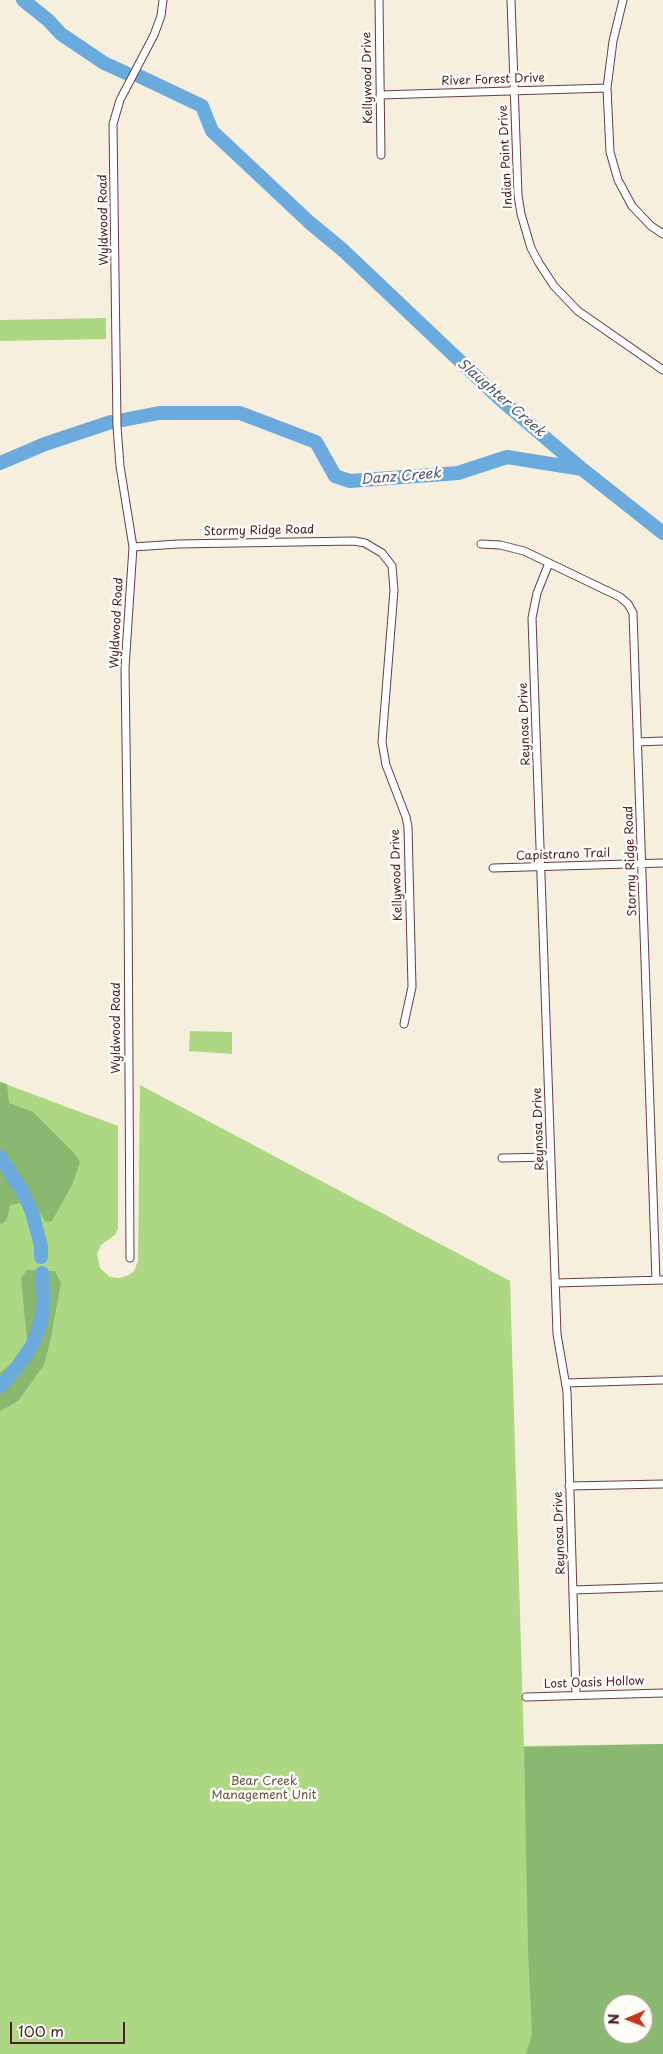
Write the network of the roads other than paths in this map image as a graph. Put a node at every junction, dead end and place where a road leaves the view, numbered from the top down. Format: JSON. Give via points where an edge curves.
{"nodes":[{"id":1,"x":163,"y":0,"type":"edge"},
{"id":2,"x":379,"y":0,"type":"edge"},
{"id":3,"x":511,"y":0,"type":"edge"},
{"id":4,"x":623,"y":0,"type":"edge"},
{"id":5,"x":607,"y":88,"type":"junction"},
{"id":6,"x":514,"y":90,"type":"junction"},
{"id":7,"x":380,"y":95,"type":"junction"},
{"id":8,"x":381,"y":155,"type":"dead end"},
{"id":9,"x":663,"y":234,"type":"edge"},
{"id":10,"x":663,"y":370,"type":"edge"},
{"id":11,"x":481,"y":544,"type":"dead end"},
{"id":12,"x":133,"y":547,"type":"junction"},
{"id":13,"x":382,"y":553,"type":"joint"},
{"id":14,"x":549,"y":563,"type":"junction"},
{"id":15,"x":663,"y":740,"type":"edge"},
{"id":16,"x":638,"y":742,"type":"junction"},
{"id":17,"x":663,"y":863,"type":"edge"},
{"id":18,"x":643,"y":864,"type":"junction"},
{"id":19,"x":540,"y":867,"type":"junction"},
{"id":20,"x":493,"y":868,"type":"dead end"},
{"id":21,"x":404,"y":1024,"type":"dead end"},
{"id":22,"x":551,"y":1156,"type":"junction"},
{"id":23,"x":502,"y":1158,"type":"dead end"},
{"id":24,"x":130,"y":1258,"type":"dead end"},
{"id":25,"x":660,"y":1280,"type":"edge"},
{"id":26,"x":556,"y":1282,"type":"junction"},
{"id":27,"x":663,"y":1380,"type":"edge"},
{"id":28,"x":566,"y":1382,"type":"junction"},
{"id":29,"x":663,"y":1484,"type":"edge"},
{"id":30,"x":569,"y":1486,"type":"junction"},
{"id":31,"x":663,"y":1588,"type":"edge"},
{"id":32,"x":573,"y":1590,"type":"junction"},
{"id":33,"x":663,"y":1693,"type":"edge"},
{"id":34,"x":576,"y":1696,"type":"junction"},
{"id":35,"x":526,"y":1697,"type":"dead end"}],
"edges":[{"from":1,"to":12,"type":"street","name":"Wyldwood Road","via":[[154,35],[120,100],[113,124],[117,426]]},
{"from":2,"to":7,"type":"street","name":"Kellywood Drive"},
{"from":3,"to":6,"type":"street","name":"Indian Point Drive"},
{"from":4,"to":5,"type":"street","via":[[613,40]]},
{"from":5,"to":6,"type":"street","name":"River Forest Drive"},
{"from":5,"to":9,"type":"street","via":[[610,152],[618,180],[635,210]]},
{"from":6,"to":7,"type":"street","name":"River Forest Drive"},
{"from":6,"to":10,"type":"street","name":"Indian Point Drive","via":[[520,214],[538,263],[578,311]]},
{"from":7,"to":8,"type":"street","name":"Kellywood Drive"},
{"from":11,"to":14,"type":"street","name":"Stormy Ridge Road","via":[[515,548]]},
{"from":12,"to":13,"type":"street","name":"Stormy Ridge Road","via":[[354,541]]},
{"from":12,"to":24,"type":"street","name":"Wyldwood Road","via":[[124,668]]},
{"from":13,"to":21,"type":"street","name":"Kellywood Drive","via":[[392,566],[394,590],[382,742],[386,765],[406,816],[410,865],[412,987]]},
{"from":14,"to":16,"type":"street","name":"Stormy Ridge Road","via":[[620,597],[631,608]]},
{"from":14,"to":19,"type":"street","name":"Reynosa Drive","via":[[537,593],[532,618]]},
{"from":15,"to":16,"type":"street"},
{"from":16,"to":18,"type":"street","name":"Stormy Ridge Road"},
{"from":17,"to":18,"type":"street","name":"Capistrano Trail"},
{"from":18,"to":19,"type":"street","name":"Capistrano Trail"},
{"from":18,"to":25,"type":"street","name":"Stormy Ridge Road"},
{"from":19,"to":20,"type":"street","name":"Capistrano Trail"},
{"from":19,"to":22,"type":"street","name":"Reynosa Drive"},
{"from":22,"to":23,"type":"street"},
{"from":22,"to":26,"type":"street","name":"Reynosa Drive"},
{"from":25,"to":26,"type":"street"},
{"from":26,"to":28,"type":"street","name":"Reynosa Drive","via":[[558,1342]]},
{"from":27,"to":28,"type":"street"},
{"from":28,"to":30,"type":"street","name":"Reynosa Drive"},
{"from":29,"to":30,"type":"street"},
{"from":30,"to":32,"type":"street","name":"Reynosa Drive"},
{"from":31,"to":32,"type":"street"},
{"from":32,"to":34,"type":"street","name":"Reynosa Drive"},
{"from":33,"to":34,"type":"street","name":"Lost Oasis Hollow"},
{"from":34,"to":35,"type":"street","name":"Lost Oasis Hollow"}]}
